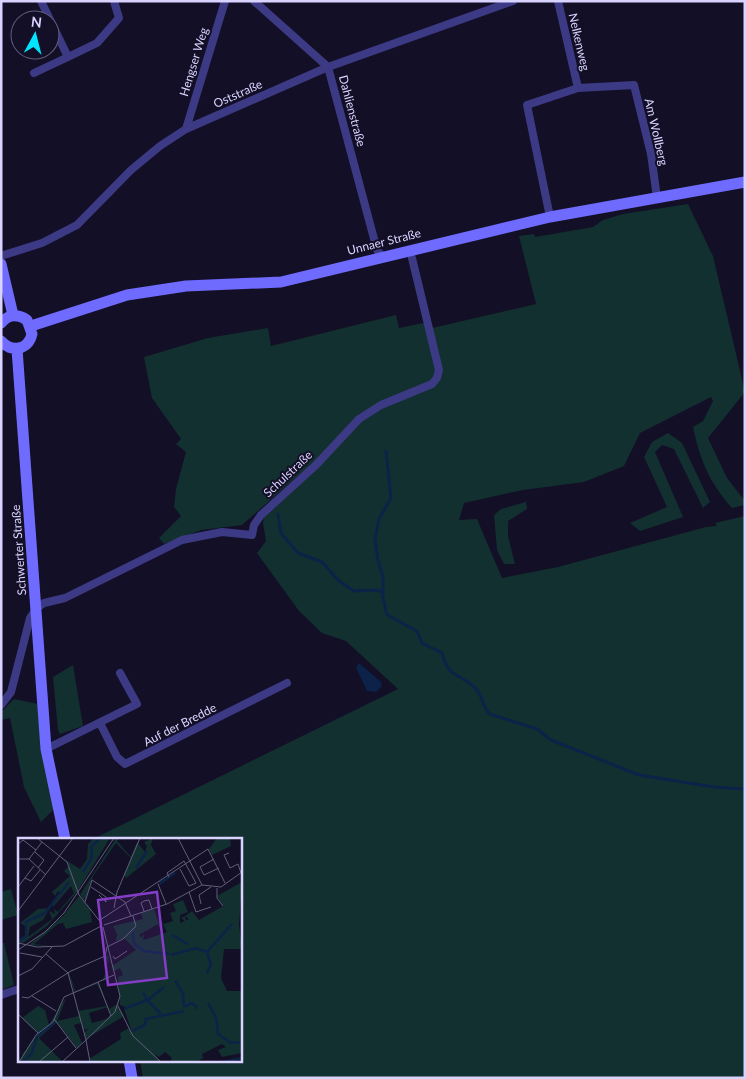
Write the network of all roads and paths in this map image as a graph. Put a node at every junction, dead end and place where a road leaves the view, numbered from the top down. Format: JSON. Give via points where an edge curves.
{"nodes":[{"id":1,"x":41,"y":1,"type":"edge"},
{"id":2,"x":114,"y":1,"type":"edge"},
{"id":3,"x":225,"y":1,"type":"edge"},
{"id":4,"x":254,"y":1,"type":"edge"},
{"id":5,"x":513,"y":1,"type":"edge"},
{"id":6,"x":558,"y":1,"type":"edge"},
{"id":7,"x":68,"y":57,"type":"junction"},
{"id":8,"x":328,"y":66,"type":"junction"},
{"id":9,"x":34,"y":73,"type":"dead end"},
{"id":10,"x":578,"y":88,"type":"junction"},
{"id":11,"x":186,"y":129,"type":"junction"},
{"id":12,"x":745,"y":182,"type":"edge"},
{"id":13,"x":658,"y":198,"type":"junction"},
{"id":14,"x":550,"y":217,"type":"junction"},
{"id":15,"x":1,"y":256,"type":"edge"},
{"id":16,"x":382,"y":256,"type":"junction"},
{"id":17,"x":412,"y":258,"type":"dead end"},
{"id":18,"x":1,"y":264,"type":"edge"},
{"id":19,"x":13,"y":315,"type":"junction"},
{"id":20,"x":1,"y":324,"type":"edge"},
{"id":21,"x":31,"y":326,"type":"junction"},
{"id":22,"x":1,"y":341,"type":"edge"},
{"id":23,"x":17,"y":349,"type":"junction"},
{"id":24,"x":37,"y":608,"type":"junction"},
{"id":25,"x":120,"y":673,"type":"dead end"},
{"id":26,"x":287,"y":683,"type":"dead end"},
{"id":27,"x":1,"y":706,"type":"edge"},
{"id":28,"x":100,"y":723,"type":"junction"},
{"id":29,"x":46,"y":749,"type":"junction"},
{"id":30,"x":65,"y":838,"type":"edge"},
{"id":31,"x":18,"y":989,"type":"edge"},
{"id":32,"x":1,"y":995,"type":"edge"},
{"id":33,"x":129,"y":1062,"type":"edge"},
{"id":34,"x":132,"y":1078,"type":"edge"}],
"edges":[{"from":1,"to":7,"type":"street"},
{"from":2,"to":7,"type":"street","via":[[119,18],[97,43]]},
{"from":3,"to":11,"type":"street","name":"Hengser Weg"},
{"from":4,"to":8,"type":"street","name":"Dahlienstraße"},
{"from":5,"to":8,"type":"street","name":"Oststraße"},
{"from":6,"to":10,"type":"street","name":"Nelkenweg"},
{"from":7,"to":9,"type":"street"},
{"from":8,"to":11,"type":"street","name":"Oststraße"},
{"from":8,"to":16,"type":"street","name":"Dahlienstraße","via":[[377,250]]},
{"from":10,"to":13,"type":"street","name":"Am Wollberg","via":[[634,86]]},
{"from":10,"to":14,"type":"street","name":"Am Wollberg","via":[[527,105]]},
{"from":11,"to":15,"type":"street","name":"Oststraße","via":[[131,170],[77,225],[42,243]]},
{"from":12,"to":13,"type":"main road","name":"Unnaer Straße"},
{"from":13,"to":14,"type":"main road","name":"Unnaer Straße"},
{"from":14,"to":16,"type":"main road","name":"Unnaer Straße"},
{"from":16,"to":21,"type":"main road","name":"Unnaer Straße","via":[[281,282],[186,286],[128,294]]},
{"from":17,"to":24,"type":"street","name":"Schulstraße","via":[[439,370],[432,384],[381,405],[359,419],[261,515],[252,535],[222,532],[182,540],[65,598]]},
{"from":18,"to":19,"type":"main road"},
{"from":19,"to":20,"type":"main road"},
{"from":19,"to":21,"type":"main road","via":[[23,317]]},
{"from":21,"to":23,"type":"main road","via":[[31,339]]},
{"from":22,"to":23,"type":"main road"},
{"from":23,"to":24,"type":"main road","name":"Schwerter Straße"},
{"from":24,"to":27,"type":"street","via":[[30,618],[12,692]]},
{"from":24,"to":29,"type":"main road","name":"Schwerter Straße"},
{"from":25,"to":28,"type":"street","via":[[137,704]]},
{"from":26,"to":28,"type":"street","name":"Auf der Bredde","via":[[125,764],[117,757]]},
{"from":28,"to":29,"type":"street"},
{"from":29,"to":30,"type":"main road","name":"Schwerter Straße"},
{"from":31,"to":32,"type":"street"},
{"from":33,"to":34,"type":"main road"}]}
